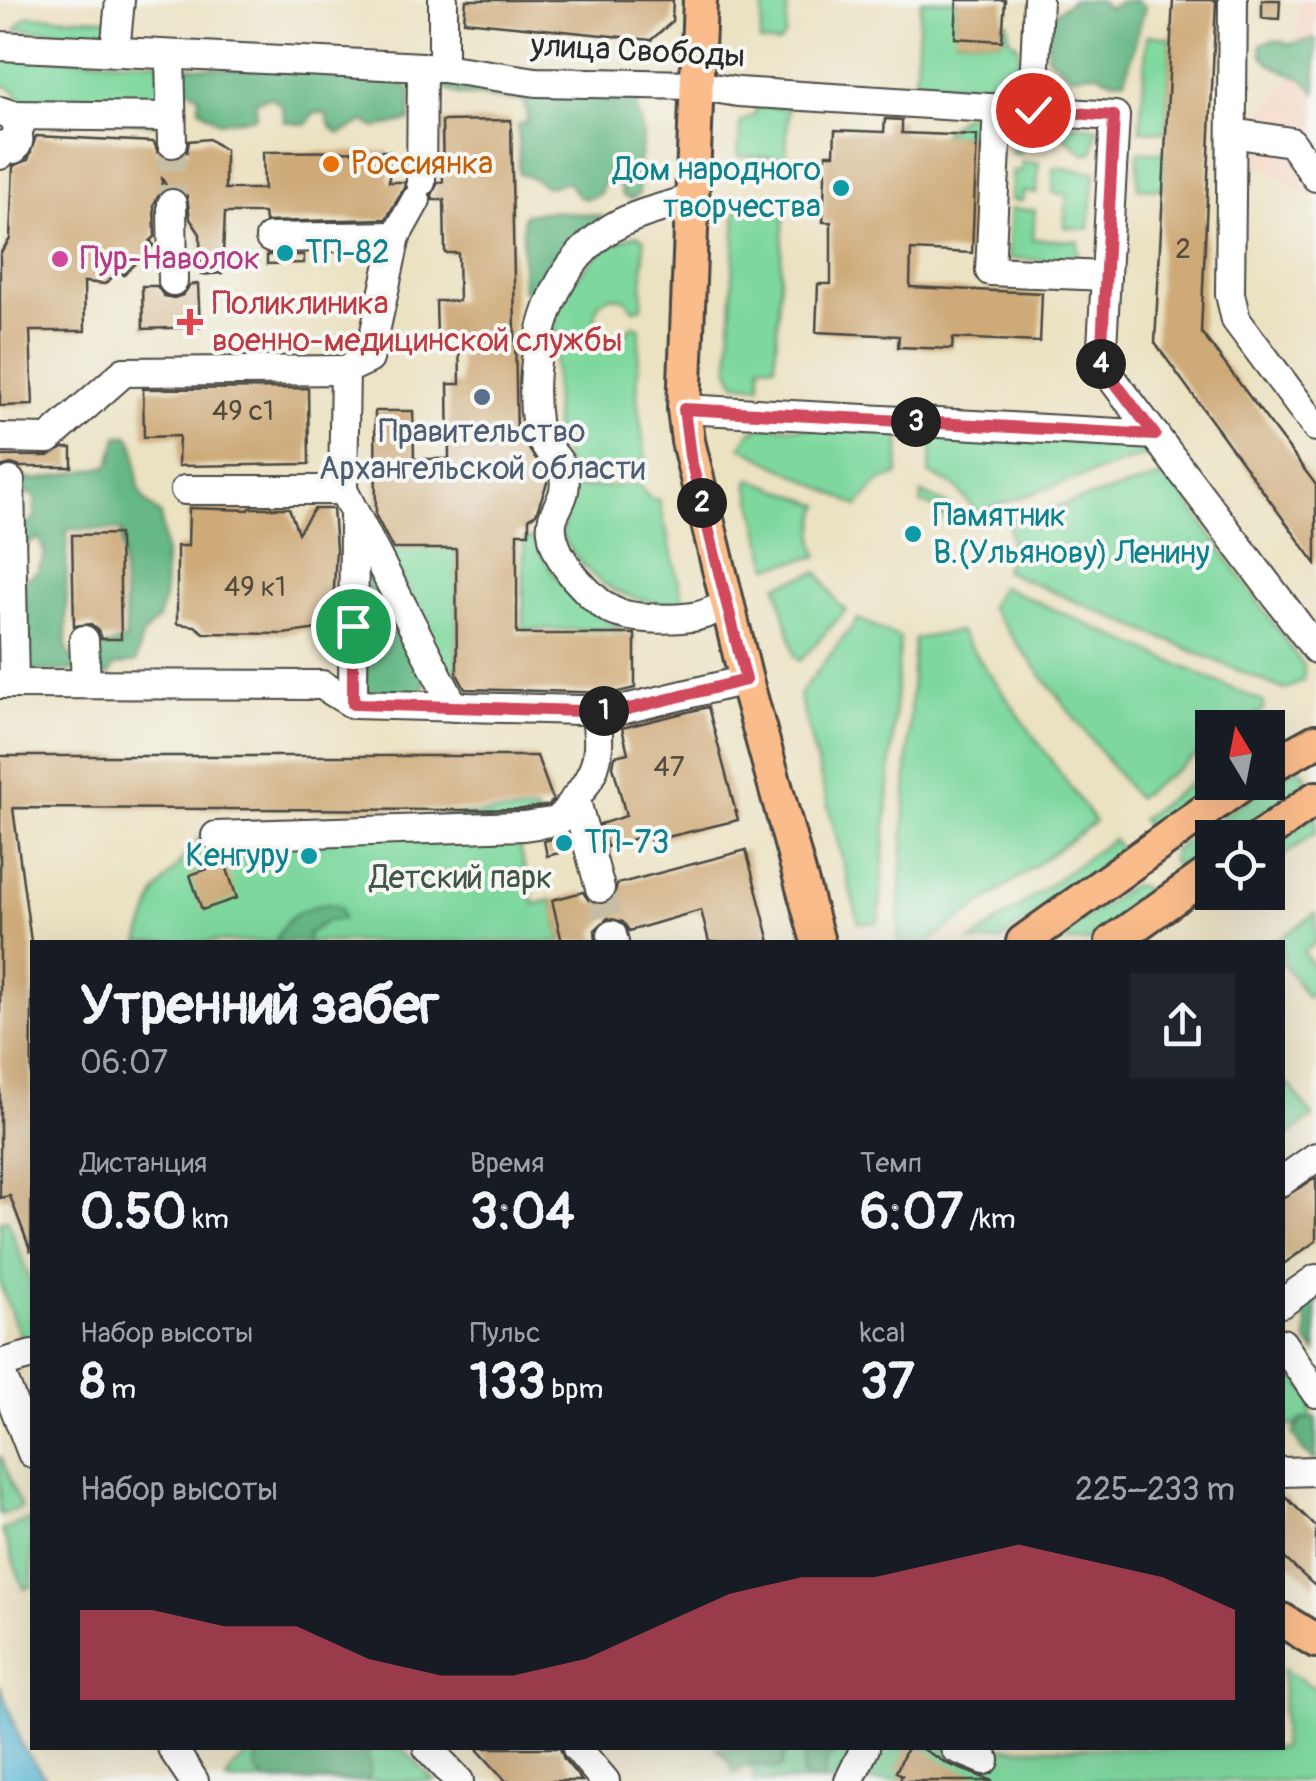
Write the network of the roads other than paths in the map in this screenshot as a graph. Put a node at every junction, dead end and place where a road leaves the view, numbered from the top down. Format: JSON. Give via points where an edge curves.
{"nodes":[{"id":1,"x":120,"y":0,"type":"edge"},
{"id":2,"x":443,"y":0,"type":"edge"},
{"id":3,"x":700,"y":0,"type":"edge"},
{"id":4,"x":1038,"y":0,"type":"edge"},
{"id":5,"x":1233,"y":0,"type":"edge"},
{"id":6,"x":0,"y":46,"type":"edge"},
{"id":7,"x":115,"y":52,"type":"junction"},
{"id":8,"x":170,"y":55,"type":"junction"},
{"id":9,"x":432,"y":68,"type":"junction"},
{"id":10,"x":696,"y":85,"type":"junction"},
{"id":11,"x":998,"y":108,"type":"junction"},
{"id":12,"x":1033,"y":110,"type":"junction"},
{"id":13,"x":6,"y":113,"type":"edge"},
{"id":14,"x":1232,"y":134,"type":"junction"},
{"id":15,"x":0,"y":155,"type":"edge"},
{"id":16,"x":1316,"y":176,"type":"edge"},
{"id":17,"x":692,"y":199,"type":"junction"},
{"id":18,"x":172,"y":204,"type":"tunnel mouth"},
{"id":19,"x":396,"y":236,"type":"junction"},
{"id":20,"x":270,"y":238,"type":"dead end"},
{"id":21,"x":1106,"y":276,"type":"junction"},
{"id":22,"x":173,"y":281,"type":"dead end"},
{"id":23,"x":345,"y":370,"type":"junction"},
{"id":24,"x":684,"y":409,"type":"junction"},
{"id":25,"x":1315,"y":425,"type":"edge"},
{"id":26,"x":1155,"y":435,"type":"junction"},
{"id":27,"x":0,"y":438,"type":"edge"},
{"id":28,"x":10,"y":481,"type":"dead end"},
{"id":29,"x":185,"y":490,"type":"dead end"},
{"id":30,"x":348,"y":501,"type":"junction"},
{"id":31,"x":728,"y":605,"type":"junction"},
{"id":32,"x":84,"y":640,"type":"dead end"},
{"id":33,"x":1316,"y":648,"type":"edge"},
{"id":34,"x":746,"y":680,"type":"junction"},
{"id":35,"x":7,"y":684,"type":"edge"},
{"id":36,"x":86,"y":684,"type":"junction"},
{"id":37,"x":353,"y":704,"type":"junction"},
{"id":38,"x":454,"y":706,"type":"junction"},
{"id":39,"x":594,"y":710,"type":"junction"},
{"id":40,"x":1316,"y":741,"type":"edge"},
{"id":41,"x":1285,"y":757,"type":"edge"},
{"id":42,"x":576,"y":798,"type":"junction"},
{"id":43,"x":1316,"y":798,"type":"edge"},
{"id":44,"x":1221,"y":800,"type":"edge"},
{"id":45,"x":1285,"y":820,"type":"edge"},
{"id":46,"x":216,"y":836,"type":"dead end"},
{"id":47,"x":1195,"y":883,"type":"edge"},
{"id":48,"x":600,"y":888,"type":"tunnel mouth"},
{"id":49,"x":817,"y":940,"type":"edge"},
{"id":50,"x":1027,"y":940,"type":"edge"},
{"id":51,"x":1115,"y":940,"type":"edge"},
{"id":52,"x":1316,"y":1157,"type":"edge"},
{"id":53,"x":1285,"y":1179,"type":"edge"},
{"id":54,"x":1316,"y":1279,"type":"edge"},
{"id":55,"x":1285,"y":1301,"type":"edge"},
{"id":56,"x":1285,"y":1347,"type":"edge"},
{"id":57,"x":30,"y":1356,"type":"edge"},
{"id":58,"x":0,"y":1367,"type":"edge"},
{"id":59,"x":1316,"y":1393,"type":"edge"},
{"id":60,"x":30,"y":1448,"type":"edge"},
{"id":61,"x":1316,"y":1471,"type":"edge"},
{"id":62,"x":1285,"y":1472,"type":"edge"},
{"id":63,"x":1285,"y":1622,"type":"edge"},
{"id":64,"x":1316,"y":1641,"type":"edge"},
{"id":65,"x":173,"y":1750,"type":"edge"},
{"id":66,"x":430,"y":1750,"type":"edge"},
{"id":67,"x":578,"y":1750,"type":"edge"},
{"id":68,"x":864,"y":1750,"type":"edge"},
{"id":69,"x":960,"y":1750,"type":"edge"},
{"id":70,"x":985,"y":1760,"type":"dead end"},
{"id":71,"x":194,"y":1781,"type":"edge"},
{"id":72,"x":460,"y":1781,"type":"edge"},
{"id":73,"x":605,"y":1781,"type":"edge"},
{"id":74,"x":849,"y":1781,"type":"edge"}],
"edges":[{"from":1,"to":7,"type":"street"},
{"from":2,"to":9,"type":"street"},
{"from":3,"to":10,"type":"main road"},
{"from":4,"to":12,"type":"street"},
{"from":5,"to":14,"type":"street"},
{"from":6,"to":7,"type":"street","name":"улица Свободы"},
{"from":7,"to":8,"type":"street","name":"улица Свободы"},
{"from":8,"to":9,"type":"street","name":"улица Свободы"},
{"from":8,"to":13,"type":"street","via":[[172,130]]},
{"from":9,"to":10,"type":"street","name":"улица Свободы","via":[[536,82]]},
{"from":9,"to":19,"type":"street","via":[[418,191]]},
{"from":10,"to":11,"type":"street","name":"улица Свободы"},
{"from":10,"to":17,"type":"main road"},
{"from":11,"to":12,"type":"street","name":"улица Свободы"},
{"from":11,"to":21,"type":"street","via":[[990,270]]},
{"from":12,"to":21,"type":"street","name":"улица Свободы","via":[[1114,116]]},
{"from":13,"to":15,"type":"street","via":[[20,126],[20,140],[14,150],[4,145]]},
{"from":14,"to":16,"type":"street","via":[[1291,142]]},
{"from":14,"to":25,"type":"street","via":[[1230,294],[1236,320]]},
{"from":17,"to":24,"type":"main road"},
{"from":17,"to":31,"type":"street","via":[[608,230],[568,271],[538,334],[536,427],[564,471],[566,493],[552,524],[555,545],[581,584],[610,610],[634,615],[693,617]]},
{"from":18,"to":22,"type":"street"},
{"from":19,"to":20,"type":"street"},
{"from":19,"to":23,"type":"street","via":[[369,359]]},
{"from":21,"to":26,"type":"street","via":[[1101,364]]},
{"from":23,"to":27,"type":"street","via":[[124,372],[48,438]]},
{"from":23,"to":30,"type":"street"},
{"from":24,"to":26,"type":"street"},
{"from":24,"to":31,"type":"main road"},
{"from":26,"to":33,"type":"street"},
{"from":28,"to":35,"type":"street"},
{"from":29,"to":30,"type":"street"},
{"from":30,"to":37,"type":"street"},
{"from":30,"to":38,"type":"street"},
{"from":31,"to":34,"type":"main road"},
{"from":32,"to":36,"type":"street"},
{"from":34,"to":39,"type":"street","via":[[616,712]]},
{"from":34,"to":49,"type":"main road"},
{"from":35,"to":36,"type":"street"},
{"from":36,"to":37,"type":"street","via":[[322,685]]},
{"from":37,"to":38,"type":"street"},
{"from":38,"to":39,"type":"street"},
{"from":39,"to":42,"type":"street","via":[[601,738],[596,771]]},
{"from":40,"to":41,"type":"main road"},
{"from":42,"to":46,"type":"street","via":[[558,821],[539,824]]},
{"from":42,"to":48,"type":"street"},
{"from":43,"to":45,"type":"main road"},
{"from":44,"to":50,"type":"main road"},
{"from":47,"to":51,"type":"main road"},
{"from":52,"to":53,"type":"street"},
{"from":54,"to":55,"type":"street"},
{"from":56,"to":59,"type":"street"},
{"from":57,"to":58,"type":"street"},
{"from":58,"to":60,"type":"street"},
{"from":61,"to":62,"type":"street"},
{"from":63,"to":64,"type":"main road"},
{"from":65,"to":71,"type":"street"},
{"from":66,"to":72,"type":"street"},
{"from":67,"to":73,"type":"street"},
{"from":68,"to":74,"type":"street"},
{"from":69,"to":70,"type":"street"}]}
